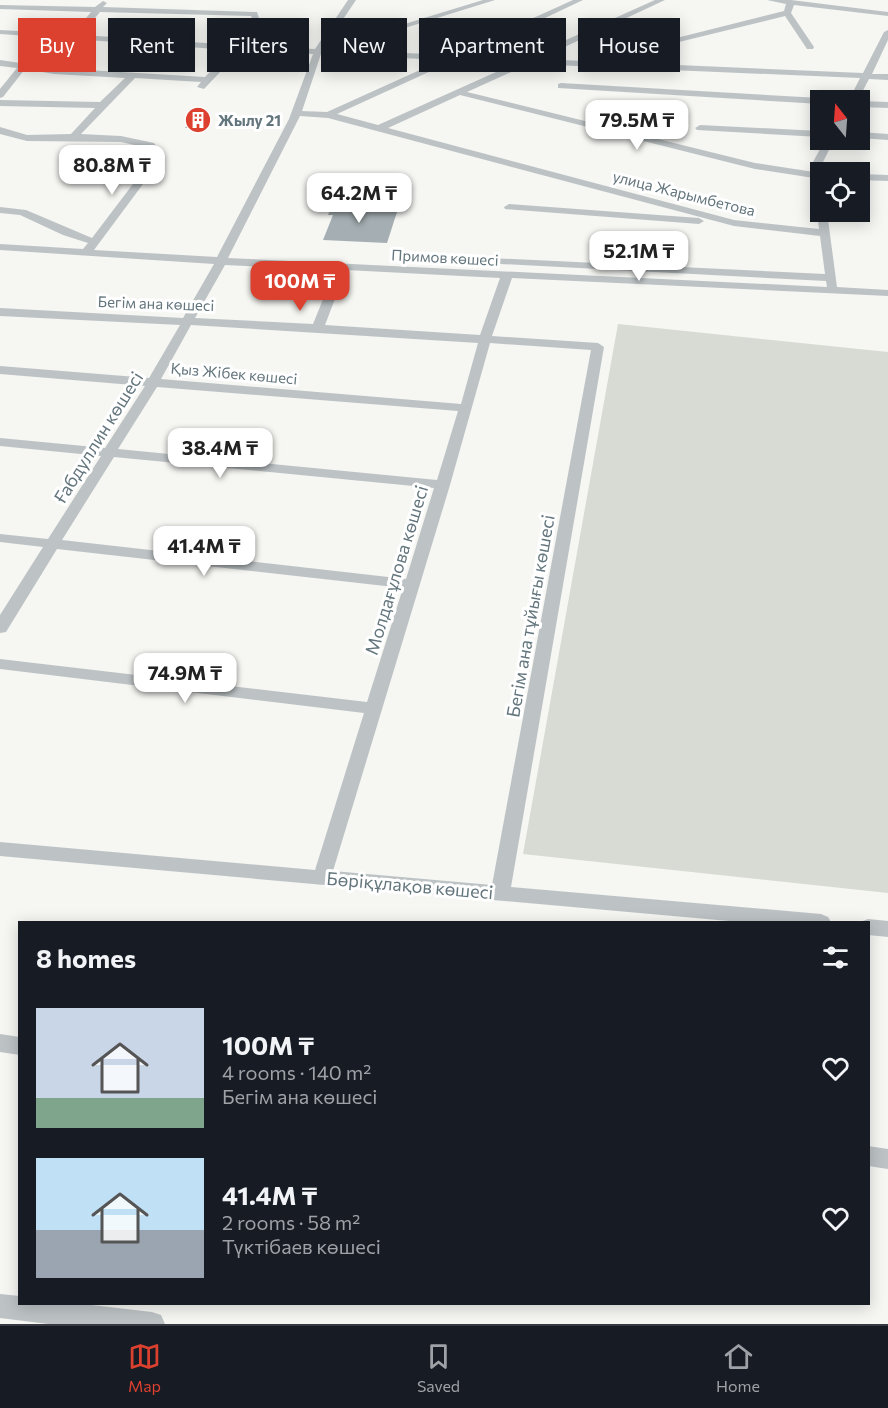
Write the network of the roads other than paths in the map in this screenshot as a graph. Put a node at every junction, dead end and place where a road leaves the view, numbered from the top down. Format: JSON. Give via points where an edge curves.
{"nodes":[{"id":1,"x":105,"y":0,"type":"edge"},
{"id":2,"x":352,"y":0,"type":"edge"},
{"id":3,"x":491,"y":0,"type":"edge"},
{"id":4,"x":579,"y":0,"type":"edge"},
{"id":5,"x":661,"y":0,"type":"edge"},
{"id":6,"x":771,"y":0,"type":"edge"},
{"id":7,"x":790,"y":2,"type":"edge"},
{"id":8,"x":0,"y":7,"type":"edge"},
{"id":9,"x":98,"y":10,"type":"junction"},
{"id":10,"x":787,"y":13,"type":"junction"},
{"id":11,"x":888,"y":15,"type":"edge"},
{"id":12,"x":91,"y":18,"type":"edge"},
{"id":13,"x":256,"y":18,"type":"edge"},
{"id":14,"x":540,"y":18,"type":"edge"},
{"id":15,"x":0,"y":32,"type":"edge"},
{"id":16,"x":888,"y":32,"type":"edge"},
{"id":17,"x":18,"y":33,"type":"edge"},
{"id":18,"x":96,"y":38,"type":"edge"},
{"id":19,"x":680,"y":40,"type":"edge"},
{"id":20,"x":566,"y":43,"type":"edge"},
{"id":21,"x":207,"y":46,"type":"edge"},
{"id":22,"x":810,"y":47,"type":"dead end"},
{"id":23,"x":309,"y":51,"type":"edge"},
{"id":24,"x":318,"y":51,"type":"junction"},
{"id":25,"x":419,"y":56,"type":"edge"},
{"id":26,"x":0,"y":63,"type":"edge"},
{"id":27,"x":18,"y":65,"type":"edge"},
{"id":28,"x":680,"y":67,"type":"edge"},
{"id":29,"x":18,"y":72,"type":"edge"},
{"id":30,"x":91,"y":72,"type":"edge"},
{"id":31,"x":215,"y":72,"type":"edge"},
{"id":32,"x":422,"y":72,"type":"edge"},
{"id":33,"x":503,"y":72,"type":"edge"},
{"id":34,"x":133,"y":75,"type":"junction"},
{"id":35,"x":866,"y":76,"type":"junction"},
{"id":36,"x":888,"y":77,"type":"edge"},
{"id":37,"x":561,"y":86,"type":"dead end"},
{"id":38,"x":859,"y":90,"type":"edge"},
{"id":39,"x":458,"y":92,"type":"junction"},
{"id":40,"x":0,"y":95,"type":"edge"},
{"id":41,"x":810,"y":100,"type":"edge"},
{"id":42,"x":0,"y":103,"type":"edge"},
{"id":43,"x":870,"y":104,"type":"edge"},
{"id":44,"x":102,"y":105,"type":"junction"},
{"id":45,"x":888,"y":105,"type":"edge"},
{"id":46,"x":296,"y":113,"type":"junction"},
{"id":47,"x":328,"y":115,"type":"junction"},
{"id":48,"x":700,"y":128,"type":"dead end"},
{"id":49,"x":378,"y":129,"type":"junction"},
{"id":50,"x":0,"y":130,"type":"edge"},
{"id":51,"x":810,"y":134,"type":"edge"},
{"id":52,"x":870,"y":136,"type":"edge"},
{"id":53,"x":74,"y":137,"type":"junction"},
{"id":54,"x":888,"y":137,"type":"edge"},
{"id":55,"x":810,"y":175,"type":"edge"},
{"id":56,"x":870,"y":177,"type":"edge"},
{"id":57,"x":888,"y":178,"type":"edge"},
{"id":58,"x":509,"y":207,"type":"dead end"},
{"id":59,"x":0,"y":210,"type":"edge"},
{"id":60,"x":823,"y":222,"type":"edge"},
{"id":61,"x":734,"y":223,"type":"junction"},
{"id":62,"x":825,"y":233,"type":"junction"},
{"id":63,"x":94,"y":242,"type":"junction"},
{"id":64,"x":0,"y":248,"type":"edge"},
{"id":65,"x":86,"y":253,"type":"junction"},
{"id":66,"x":449,"y":259,"type":"dead end"},
{"id":67,"x":221,"y":261,"type":"junction"},
{"id":68,"x":342,"y":267,"type":"junction"},
{"id":69,"x":507,"y":275,"type":"junction"},
{"id":70,"x":832,"y":284,"type":"junction"},
{"id":71,"x":888,"y":293,"type":"edge"},
{"id":72,"x":0,"y":312,"type":"edge"},
{"id":73,"x":188,"y":321,"type":"junction"},
{"id":74,"x":318,"y":328,"type":"junction"},
{"id":75,"x":485,"y":338,"type":"junction"},
{"id":76,"x":598,"y":347,"type":"joint"},
{"id":77,"x":0,"y":370,"type":"edge"},
{"id":78,"x":153,"y":383,"type":"junction"},
{"id":79,"x":466,"y":408,"type":"junction"},
{"id":80,"x":0,"y":442,"type":"edge"},
{"id":81,"x":109,"y":453,"type":"junction"},
{"id":82,"x":443,"y":485,"type":"junction"},
{"id":83,"x":0,"y":538,"type":"edge"},
{"id":84,"x":53,"y":544,"type":"junction"},
{"id":85,"x":412,"y":584,"type":"junction"},
{"id":86,"x":0,"y":628,"type":"edge"},
{"id":87,"x":0,"y":664,"type":"edge"},
{"id":88,"x":374,"y":709,"type":"junction"},
{"id":89,"x":0,"y":849,"type":"edge"},
{"id":90,"x":322,"y":877,"type":"junction"},
{"id":91,"x":500,"y":892,"type":"junction"},
{"id":92,"x":672,"y":916,"type":"edge"},
{"id":93,"x":796,"y":921,"type":"edge"},
{"id":94,"x":870,"y":927,"type":"edge"},
{"id":95,"x":888,"y":929,"type":"edge"},
{"id":96,"x":0,"y":1043,"type":"edge"},
{"id":97,"x":18,"y":1047,"type":"edge"},
{"id":98,"x":870,"y":1156,"type":"edge"},
{"id":99,"x":888,"y":1158,"type":"edge"},
{"id":100,"x":0,"y":1306,"type":"edge"},
{"id":101,"x":152,"y":1324,"type":"edge"}],
"edges":[{"from":1,"to":9,"type":"street"},
{"from":2,"to":24,"type":"street","name":"Ғабдуллин көшесі"},
{"from":3,"to":24,"type":"street"},
{"from":4,"to":14,"type":"street"},
{"from":5,"to":20,"type":"street"},
{"from":6,"to":7,"type":"street"},
{"from":7,"to":10,"type":"street"},
{"from":7,"to":11,"type":"street"},
{"from":8,"to":9,"type":"street"},
{"from":9,"to":12,"type":"street"},
{"from":9,"to":13,"type":"street","via":[[254,14]]},
{"from":10,"to":19,"type":"street"},
{"from":10,"to":22,"type":"street"},
{"from":15,"to":17,"type":"street"},
{"from":16,"to":35,"type":"street"},
{"from":18,"to":21,"type":"street"},
{"from":23,"to":24,"type":"street"},
{"from":24,"to":25,"type":"street"},
{"from":24,"to":46,"type":"street","name":"Ғабдуллин көшесі"},
{"from":26,"to":27,"type":"street"},
{"from":28,"to":35,"type":"street"},
{"from":29,"to":40,"type":"street"},
{"from":30,"to":34,"type":"street"},
{"from":31,"to":34,"type":"street","via":[[204,83]]},
{"from":32,"to":47,"type":"street"},
{"from":33,"to":39,"type":"street"},
{"from":34,"to":44,"type":"street"},
{"from":35,"to":36,"type":"street"},
{"from":35,"to":38,"type":"street"},
{"from":37,"to":41,"type":"street"},
{"from":39,"to":49,"type":"street"},
{"from":39,"to":55,"type":"street","via":[[755,166]]},
{"from":42,"to":44,"type":"street"},
{"from":43,"to":45,"type":"street"},
{"from":44,"to":53,"type":"street"},
{"from":46,"to":47,"type":"street","name":"улица Жарымбетова"},
{"from":46,"to":67,"type":"street","name":"Ғабдуллин көшесі"},
{"from":47,"to":49,"type":"street","name":"улица Жарымбетова"},
{"from":48,"to":51,"type":"street"},
{"from":49,"to":61,"type":"street","name":"улица Жарымбетова"},
{"from":50,"to":53,"type":"street","via":[[31,138]]},
{"from":52,"to":54,"type":"street"},
{"from":53,"to":63,"type":"street","via":[[121,139],[153,148],[140,163],[141,180]]},
{"from":56,"to":57,"type":"street"},
{"from":58,"to":61,"type":"street"},
{"from":59,"to":63,"type":"street","via":[[22,212]]},
{"from":60,"to":62,"type":"street"},
{"from":61,"to":62,"type":"street","name":"улица Жарымбетова"},
{"from":62,"to":70,"type":"street"},
{"from":63,"to":65,"type":"street"},
{"from":64,"to":65,"type":"street","name":"Примов көшесі"},
{"from":65,"to":67,"type":"street","name":"Примов көшесі"},
{"from":66,"to":70,"type":"street"},
{"from":67,"to":68,"type":"street","name":"Примов көшесі"},
{"from":67,"to":73,"type":"street","name":"Ғабдуллин көшесі"},
{"from":68,"to":69,"type":"street","name":"Примов көшесі"},
{"from":68,"to":74,"type":"street"},
{"from":69,"to":70,"type":"street","name":"Примов көшесі"},
{"from":69,"to":75,"type":"street","name":"Молдағұлова көшесі"},
{"from":70,"to":71,"type":"street","name":"Примов көшесі"},
{"from":72,"to":73,"type":"street","name":"Бегім ана көшесі"},
{"from":73,"to":74,"type":"street","name":"Бегім ана көшесі"},
{"from":73,"to":78,"type":"street","name":"Ғабдуллин көшесі"},
{"from":74,"to":75,"type":"street","name":"Бегім ана көшесі"},
{"from":75,"to":76,"type":"street","name":"Бегім ана көшесі"},
{"from":75,"to":79,"type":"street","name":"Молдағұлова көшесі"},
{"from":76,"to":91,"type":"street","name":"Бегім ана тұйығы көшесі"},
{"from":77,"to":78,"type":"street","name":"Қыз Жібек көшесі"},
{"from":78,"to":79,"type":"street","name":"Қыз Жібек көшесі"},
{"from":78,"to":81,"type":"street","name":"Ғабдуллин көшесі"},
{"from":79,"to":82,"type":"street","name":"Молдағұлова көшесі"},
{"from":80,"to":81,"type":"street"},
{"from":81,"to":82,"type":"street"},
{"from":81,"to":84,"type":"street","name":"Ғабдуллин көшесі"},
{"from":82,"to":85,"type":"street","name":"Молдағұлова көшесі"},
{"from":83,"to":84,"type":"street"},
{"from":84,"to":85,"type":"street"},
{"from":84,"to":86,"type":"street","name":"Ғабдуллин көшесі"},
{"from":85,"to":88,"type":"street","name":"Молдағұлова көшесі"},
{"from":87,"to":88,"type":"street"},
{"from":88,"to":90,"type":"street","name":"Молдағұлова көшесі"},
{"from":89,"to":90,"type":"street","name":"Бөріқұлақов көшесі"},
{"from":90,"to":91,"type":"street","name":"Бөріқұлақов көшесі"},
{"from":91,"to":92,"type":"street","name":"Бөріқұлақов көшесі"},
{"from":92,"to":93,"type":"street","name":"Бөріқұлақов көшесі"},
{"from":94,"to":95,"type":"street"},
{"from":96,"to":97,"type":"street"},
{"from":98,"to":99,"type":"street"},
{"from":100,"to":101,"type":"street"}]}
